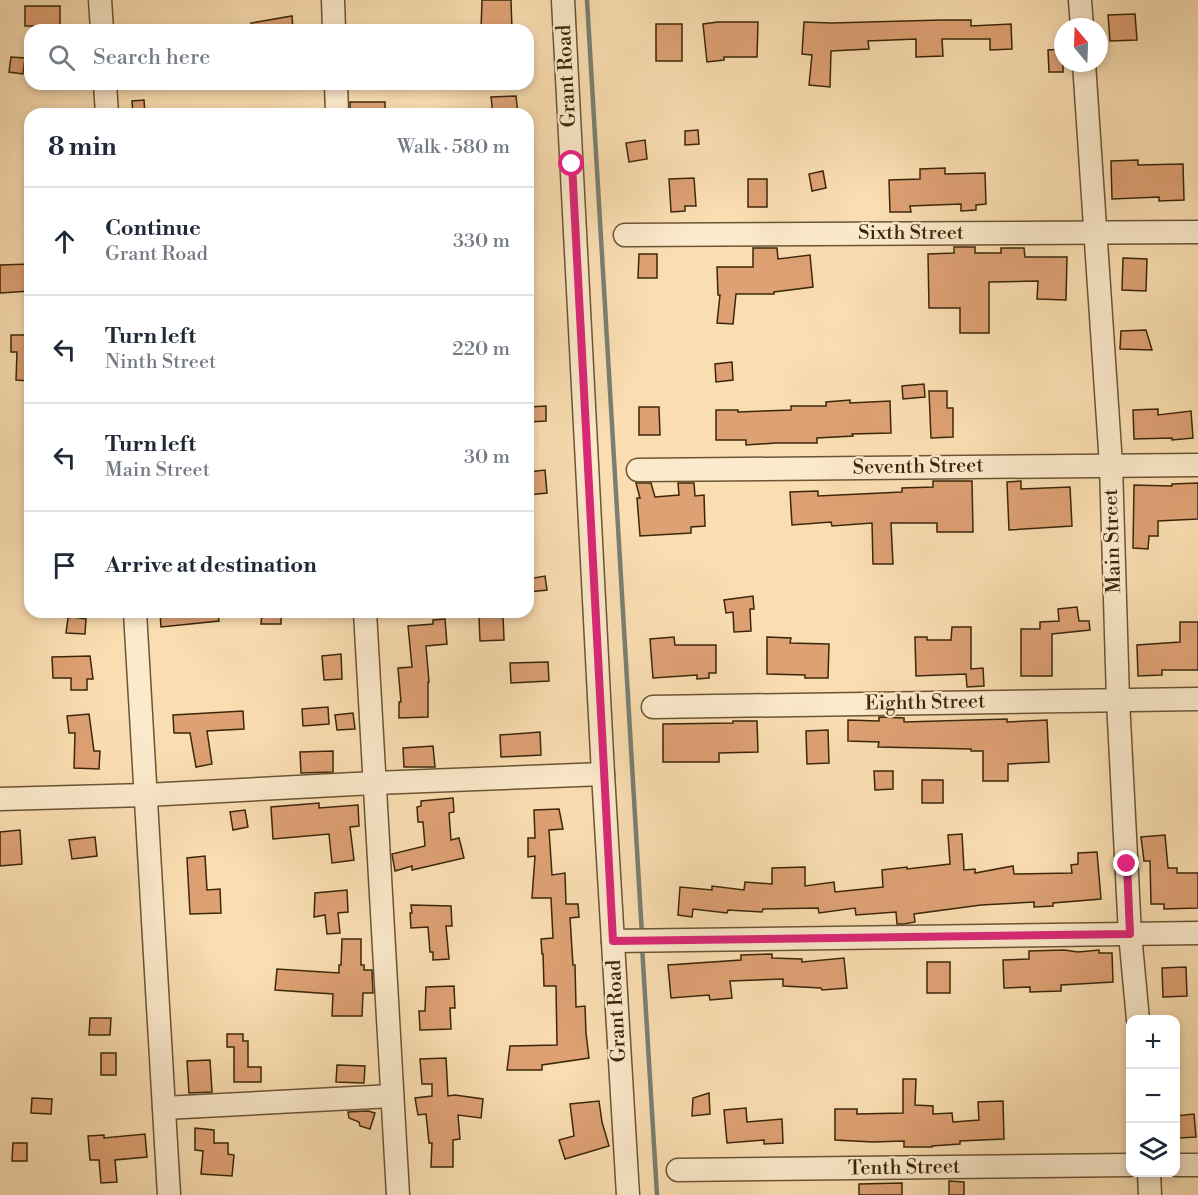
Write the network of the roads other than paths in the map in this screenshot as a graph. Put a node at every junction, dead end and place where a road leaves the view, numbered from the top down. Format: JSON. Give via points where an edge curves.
{"nodes":[{"id":1,"x":100,"y":0,"type":"edge"},
{"id":2,"x":333,"y":0,"type":"edge"},
{"id":3,"x":563,"y":0,"type":"edge"},
{"id":4,"x":1080,"y":0,"type":"edge"},
{"id":5,"x":1081,"y":18,"type":"edge"},
{"id":6,"x":102,"y":24,"type":"edge"},
{"id":7,"x":334,"y":24,"type":"edge"},
{"id":8,"x":1085,"y":72,"type":"edge"},
{"id":9,"x":105,"y":90,"type":"edge"},
{"id":10,"x":336,"y":90,"type":"edge"},
{"id":11,"x":107,"y":108,"type":"edge"},
{"id":12,"x":337,"y":108,"type":"edge"},
{"id":13,"x":1096,"y":232,"type":"junction"},
{"id":14,"x":1198,"y":232,"type":"edge"},
{"id":15,"x":625,"y":235,"type":"dead end"},
{"id":16,"x":1111,"y":465,"type":"junction"},
{"id":17,"x":1198,"y":465,"type":"edge"},
{"id":18,"x":638,"y":470,"type":"dead end"},
{"id":19,"x":135,"y":618,"type":"edge"},
{"id":20,"x":365,"y":618,"type":"edge"},
{"id":21,"x":1198,"y":699,"type":"edge"},
{"id":22,"x":1118,"y":700,"type":"junction"},
{"id":23,"x":653,"y":707,"type":"dead end"},
{"id":24,"x":603,"y":774,"type":"junction"},
{"id":25,"x":374,"y":783,"type":"junction"},
{"id":26,"x":146,"y":795,"type":"junction"},
{"id":27,"x":0,"y":799,"type":"edge"},
{"id":28,"x":1198,"y":933,"type":"edge"},
{"id":29,"x":1130,"y":934,"type":"junction"},
{"id":30,"x":613,"y":941,"type":"junction"},
{"id":31,"x":1138,"y":1015,"type":"edge"},
{"id":32,"x":392,"y":1096,"type":"junction"},
{"id":33,"x":164,"y":1108,"type":"junction"},
{"id":34,"x":1126,"y":1165,"type":"edge"},
{"id":35,"x":1180,"y":1165,"type":"edge"},
{"id":36,"x":1198,"y":1165,"type":"edge"},
{"id":37,"x":678,"y":1170,"type":"dead end"},
{"id":38,"x":1149,"y":1177,"type":"edge"},
{"id":39,"x":169,"y":1195,"type":"edge"},
{"id":40,"x":398,"y":1195,"type":"edge"},
{"id":41,"x":628,"y":1195,"type":"edge"},
{"id":42,"x":1150,"y":1195,"type":"edge"}],
"edges":[{"from":1,"to":6,"type":"street"},
{"from":2,"to":7,"type":"street"},
{"from":3,"to":24,"type":"street","name":"Grant Road"},
{"from":4,"to":5,"type":"street"},
{"from":8,"to":13,"type":"street","name":"Main Street"},
{"from":9,"to":11,"type":"street"},
{"from":10,"to":12,"type":"street"},
{"from":13,"to":14,"type":"street","name":"Sixth Street"},
{"from":13,"to":15,"type":"street","name":"Sixth Street"},
{"from":13,"to":16,"type":"street","name":"Main Street"},
{"from":16,"to":17,"type":"street","name":"Seventh Street"},
{"from":16,"to":18,"type":"street","name":"Seventh Street"},
{"from":16,"to":22,"type":"street","name":"Main Street"},
{"from":19,"to":26,"type":"street"},
{"from":20,"to":25,"type":"street"},
{"from":21,"to":22,"type":"street","name":"Eighth Street"},
{"from":22,"to":23,"type":"street","name":"Eighth Street"},
{"from":22,"to":29,"type":"street","name":"Main Street"},
{"from":24,"to":25,"type":"street"},
{"from":24,"to":30,"type":"street","name":"Grant Road"},
{"from":25,"to":26,"type":"street"},
{"from":25,"to":32,"type":"street"},
{"from":26,"to":27,"type":"street"},
{"from":26,"to":33,"type":"street"},
{"from":28,"to":29,"type":"street"},
{"from":29,"to":30,"type":"street"},
{"from":29,"to":31,"type":"street","name":"Main Street"},
{"from":30,"to":41,"type":"street","name":"Grant Road"},
{"from":32,"to":33,"type":"street"},
{"from":32,"to":40,"type":"street"},
{"from":33,"to":39,"type":"street"},
{"from":34,"to":37,"type":"street","name":"Tenth Street"},
{"from":35,"to":36,"type":"street"},
{"from":38,"to":42,"type":"street"}]}
